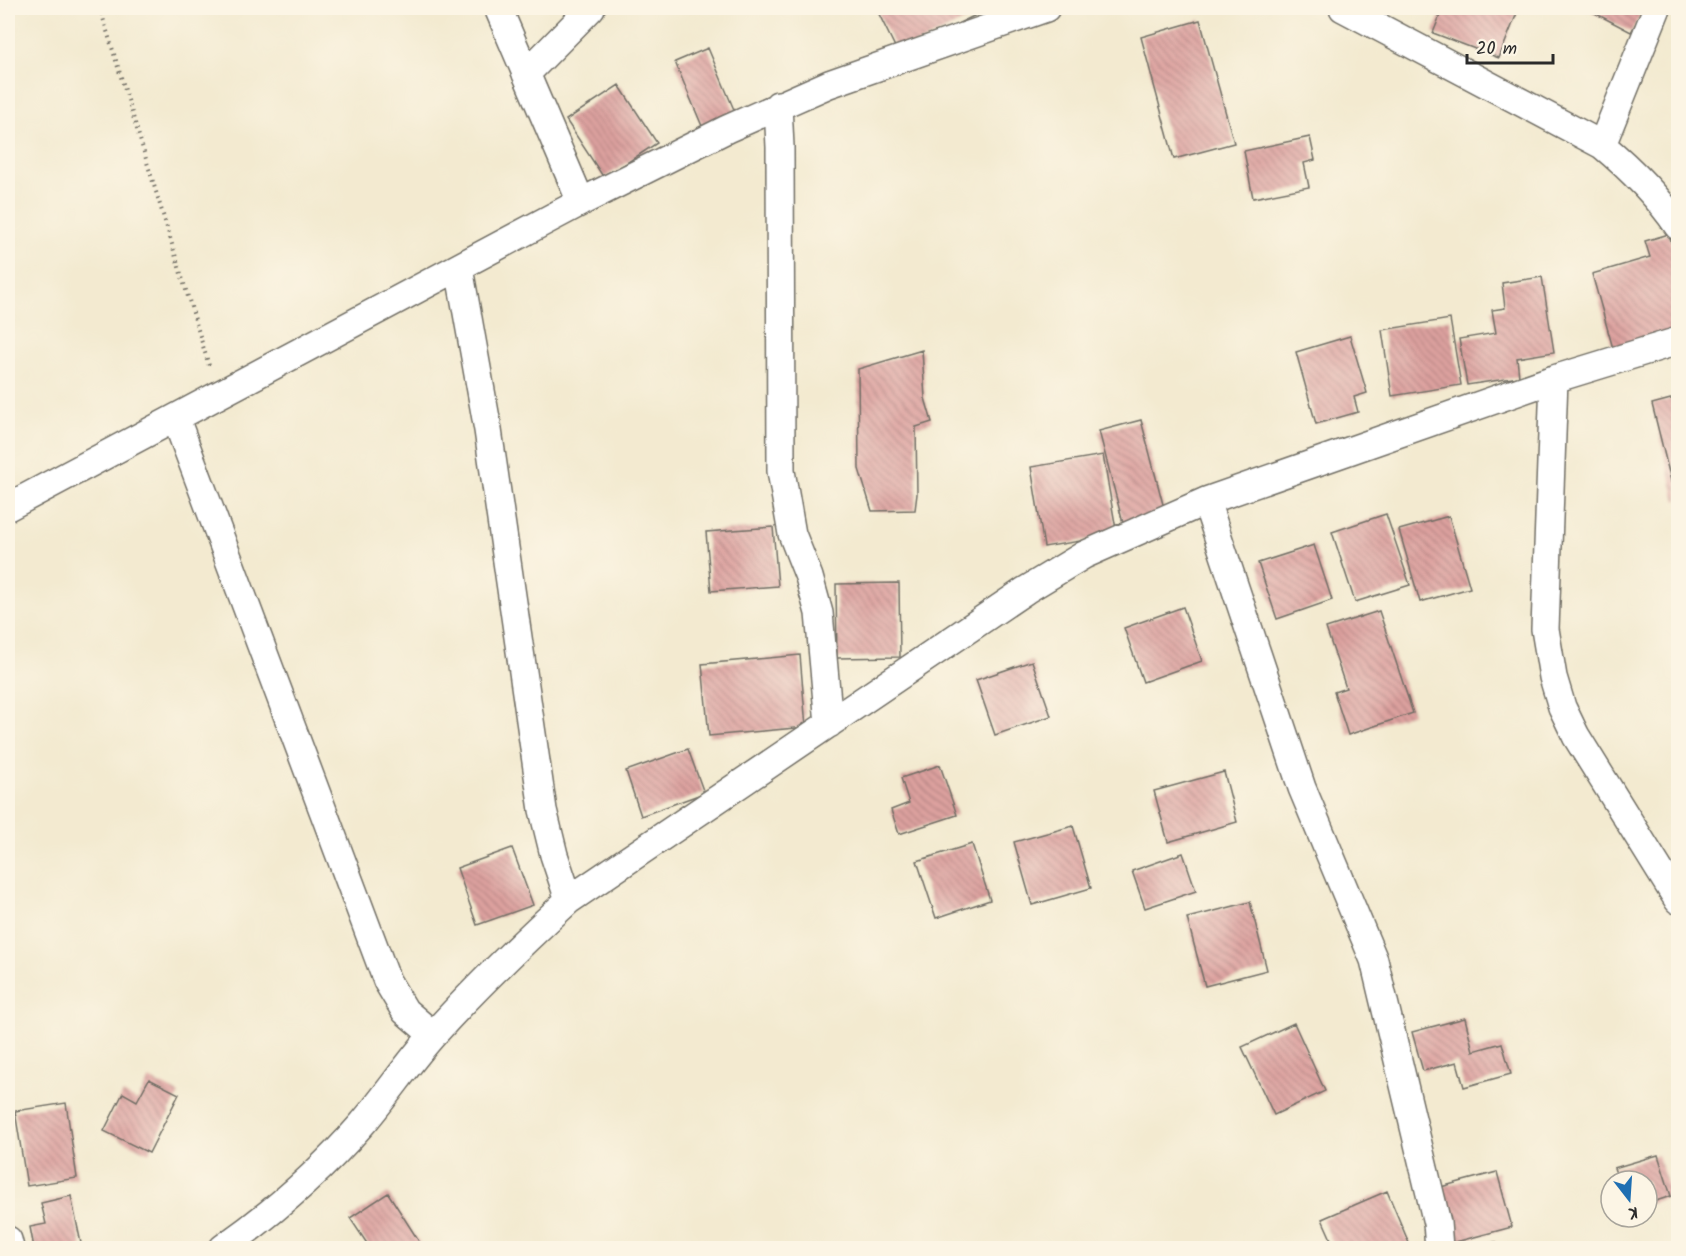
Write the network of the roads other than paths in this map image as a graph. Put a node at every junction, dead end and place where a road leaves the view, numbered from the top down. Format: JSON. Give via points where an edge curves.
{"nodes":[{"id":1,"x":498,"y":8,"type":"edge"},
{"id":2,"x":591,"y":8,"type":"edge"},
{"id":3,"x":1046,"y":8,"type":"edge"},
{"id":4,"x":1343,"y":8,"type":"edge"},
{"id":5,"x":1657,"y":8,"type":"edge"},
{"id":6,"x":526,"y":74,"type":"junction"},
{"id":7,"x":778,"y":105,"type":"junction"},
{"id":8,"x":1602,"y":145,"type":"junction"},
{"id":9,"x":581,"y":202,"type":"junction"},
{"id":10,"x":1678,"y":226,"type":"edge"},
{"id":11,"x":459,"y":268,"type":"junction"},
{"id":12,"x":1678,"y":341,"type":"edge"},
{"id":13,"x":1554,"y":379,"type":"junction"},
{"id":14,"x":176,"y":419,"type":"junction"},
{"id":15,"x":1206,"y":501,"type":"junction"},
{"id":16,"x":8,"y":507,"type":"edge"},
{"id":17,"x":829,"y":724,"type":"junction"},
{"id":18,"x":569,"y":900,"type":"junction"},
{"id":19,"x":1678,"y":900,"type":"edge"},
{"id":20,"x":433,"y":1035,"type":"junction"},
{"id":21,"x":8,"y":1240,"type":"edge"},
{"id":22,"x":10,"y":1248,"type":"edge"},
{"id":23,"x":223,"y":1248,"type":"edge"},
{"id":24,"x":1439,"y":1248,"type":"edge"}],
"edges":[{"from":1,"to":6,"type":"street"},
{"from":2,"to":6,"type":"street"},
{"from":3,"to":7,"type":"street"},
{"from":4,"to":8,"type":"street"},
{"from":5,"to":8,"type":"street"},
{"from":6,"to":9,"type":"street"},
{"from":7,"to":9,"type":"street"},
{"from":7,"to":17,"type":"street","via":[[781,471],[792,534],[819,613]]},
{"from":8,"to":10,"type":"street","via":[[1635,172]]},
{"from":9,"to":11,"type":"street"},
{"from":11,"to":14,"type":"street"},
{"from":11,"to":18,"type":"street","via":[[488,430],[543,810]]},
{"from":12,"to":13,"type":"street"},
{"from":13,"to":15,"type":"street"},
{"from":13,"to":19,"type":"street","via":[[1545,620],[1553,677],[1576,736]]},
{"from":14,"to":16,"type":"street"},
{"from":14,"to":20,"type":"street","via":[[387,981],[405,1011]]},
{"from":15,"to":17,"type":"street","via":[[1084,555]]},
{"from":15,"to":24,"type":"street","via":[[1302,788],[1374,960],[1437,1223]]},
{"from":17,"to":18,"type":"street"},
{"from":18,"to":20,"type":"street"},
{"from":20,"to":23,"type":"street","via":[[327,1162],[287,1200]]},
{"from":21,"to":22,"type":"street"}]}
